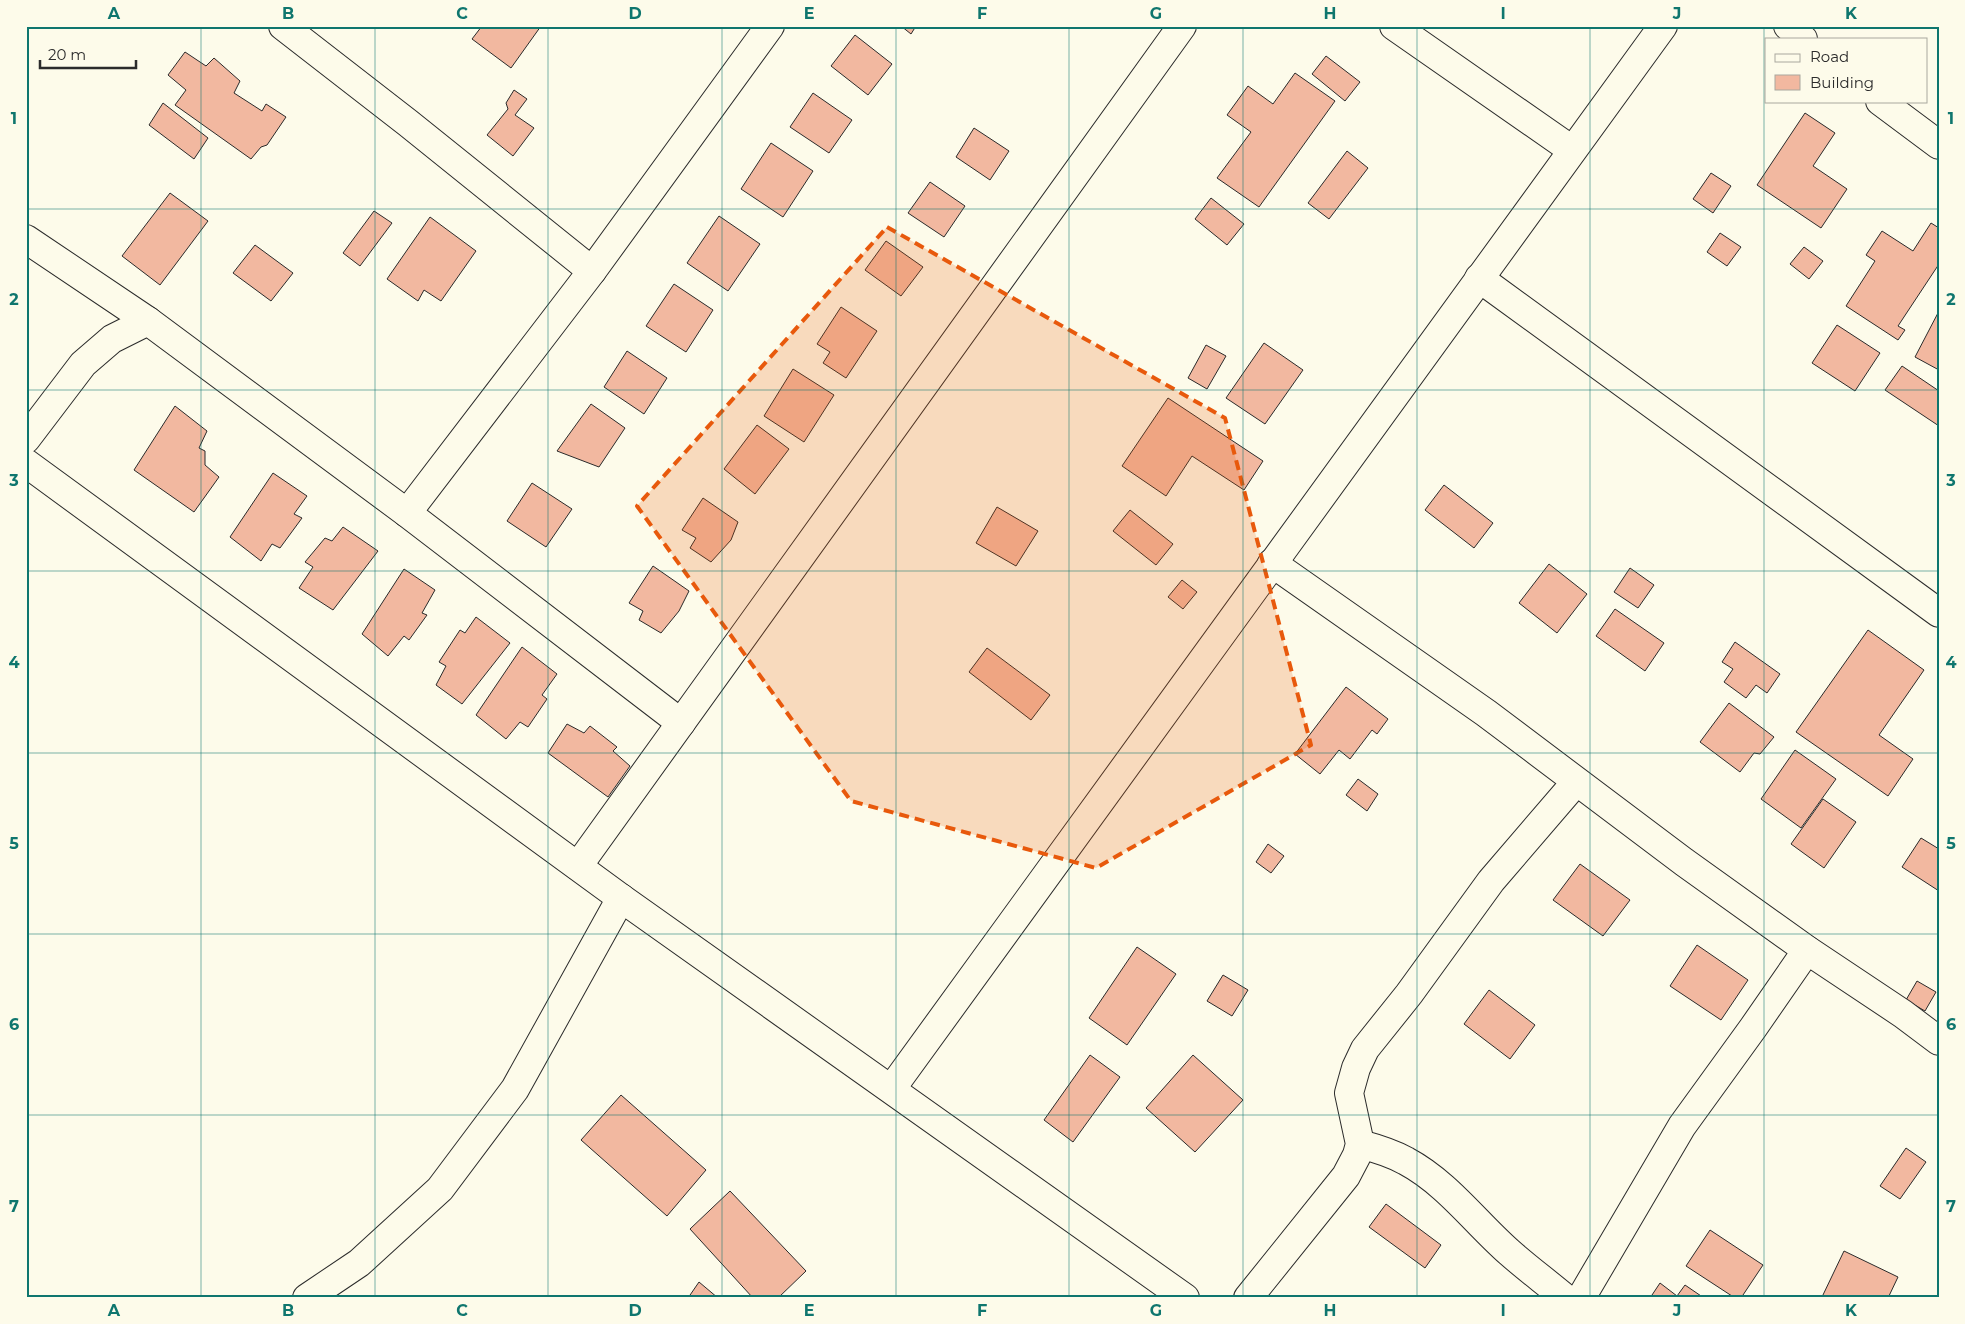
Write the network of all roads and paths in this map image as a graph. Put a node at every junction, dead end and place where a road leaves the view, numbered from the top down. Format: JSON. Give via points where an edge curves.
{"nodes":[{"id":1,"x":283,"y":26,"type":"edge"},
{"id":2,"x":770,"y":26,"type":"edge"},
{"id":3,"x":1182,"y":26,"type":"edge"},
{"id":4,"x":1394,"y":26,"type":"edge"},
{"id":5,"x":1663,"y":26,"type":"edge"},
{"id":6,"x":1788,"y":26,"type":"edge"},
{"id":7,"x":1802,"y":38,"type":"edge"},
{"id":8,"x":1881,"y":102,"type":"edge"},
{"id":9,"x":1939,"y":146,"type":"edge"},
{"id":10,"x":1572,"y":150,"type":"junction"},
{"id":11,"x":26,"y":238,"type":"edge"},
{"id":12,"x":592,"y":271,"type":"junction"},
{"id":13,"x":1479,"y":278,"type":"junction"},
{"id":14,"x":148,"y":321,"type":"junction"},
{"id":15,"x":26,"y":439,"type":"edge"},
{"id":16,"x":26,"y":463,"type":"edge"},
{"id":17,"x":407,"y":512,"type":"junction"},
{"id":18,"x":1272,"y":563,"type":"junction"},
{"id":19,"x":1939,"y":613,"type":"edge"},
{"id":20,"x":682,"y":723,"type":"junction"},
{"id":21,"x":1576,"y":782,"type":"junction"},
{"id":22,"x":578,"y":866,"type":"junction"},
{"id":23,"x":622,"y":898,"type":"junction"},
{"id":24,"x":1808,"y":950,"type":"junction"},
{"id":25,"x":1939,"y":1041,"type":"edge"},
{"id":26,"x":892,"y":1088,"type":"junction"},
{"id":27,"x":1360,"y":1144,"type":"junction"},
{"id":28,"x":307,"y":1298,"type":"edge"},
{"id":29,"x":1185,"y":1298,"type":"edge"},
{"id":30,"x":1248,"y":1298,"type":"edge"},
{"id":31,"x":1565,"y":1298,"type":"edge"},
{"id":32,"x":1581,"y":1298,"type":"edge"}],
"edges":[{"from":1,"to":12,"type":"street"},
{"from":2,"to":12,"type":"street"},
{"from":3,"to":20,"type":"street"},
{"from":4,"to":10,"type":"street"},
{"from":5,"to":10,"type":"street"},
{"from":6,"to":7,"type":"street"},
{"from":8,"to":9,"type":"street"},
{"from":10,"to":13,"type":"street"},
{"from":11,"to":14,"type":"street"},
{"from":12,"to":17,"type":"street"},
{"from":13,"to":18,"type":"street"},
{"from":13,"to":19,"type":"street"},
{"from":14,"to":15,"type":"street","via":[[112,340],[83,364]]},
{"from":14,"to":17,"type":"street"},
{"from":16,"to":22,"type":"street"},
{"from":17,"to":20,"type":"street"},
{"from":18,"to":21,"type":"street"},
{"from":18,"to":26,"type":"street"},
{"from":20,"to":22,"type":"street"},
{"from":21,"to":24,"type":"street"},
{"from":21,"to":27,"type":"street","via":[[1491,881],[1365,1049],[1348,1093]]},
{"from":22,"to":23,"type":"street"},
{"from":23,"to":26,"type":"street"},
{"from":23,"to":28,"type":"street","via":[[515,1089],[440,1189],[359,1263]]},
{"from":24,"to":25,"type":"street"},
{"from":24,"to":32,"type":"street","via":[[1682,1126]]},
{"from":26,"to":29,"type":"street"},
{"from":27,"to":30,"type":"street","via":[[1346,1176]]},
{"from":27,"to":31,"type":"street","via":[[1406,1160],[1429,1176],[1508,1251]]}]}
